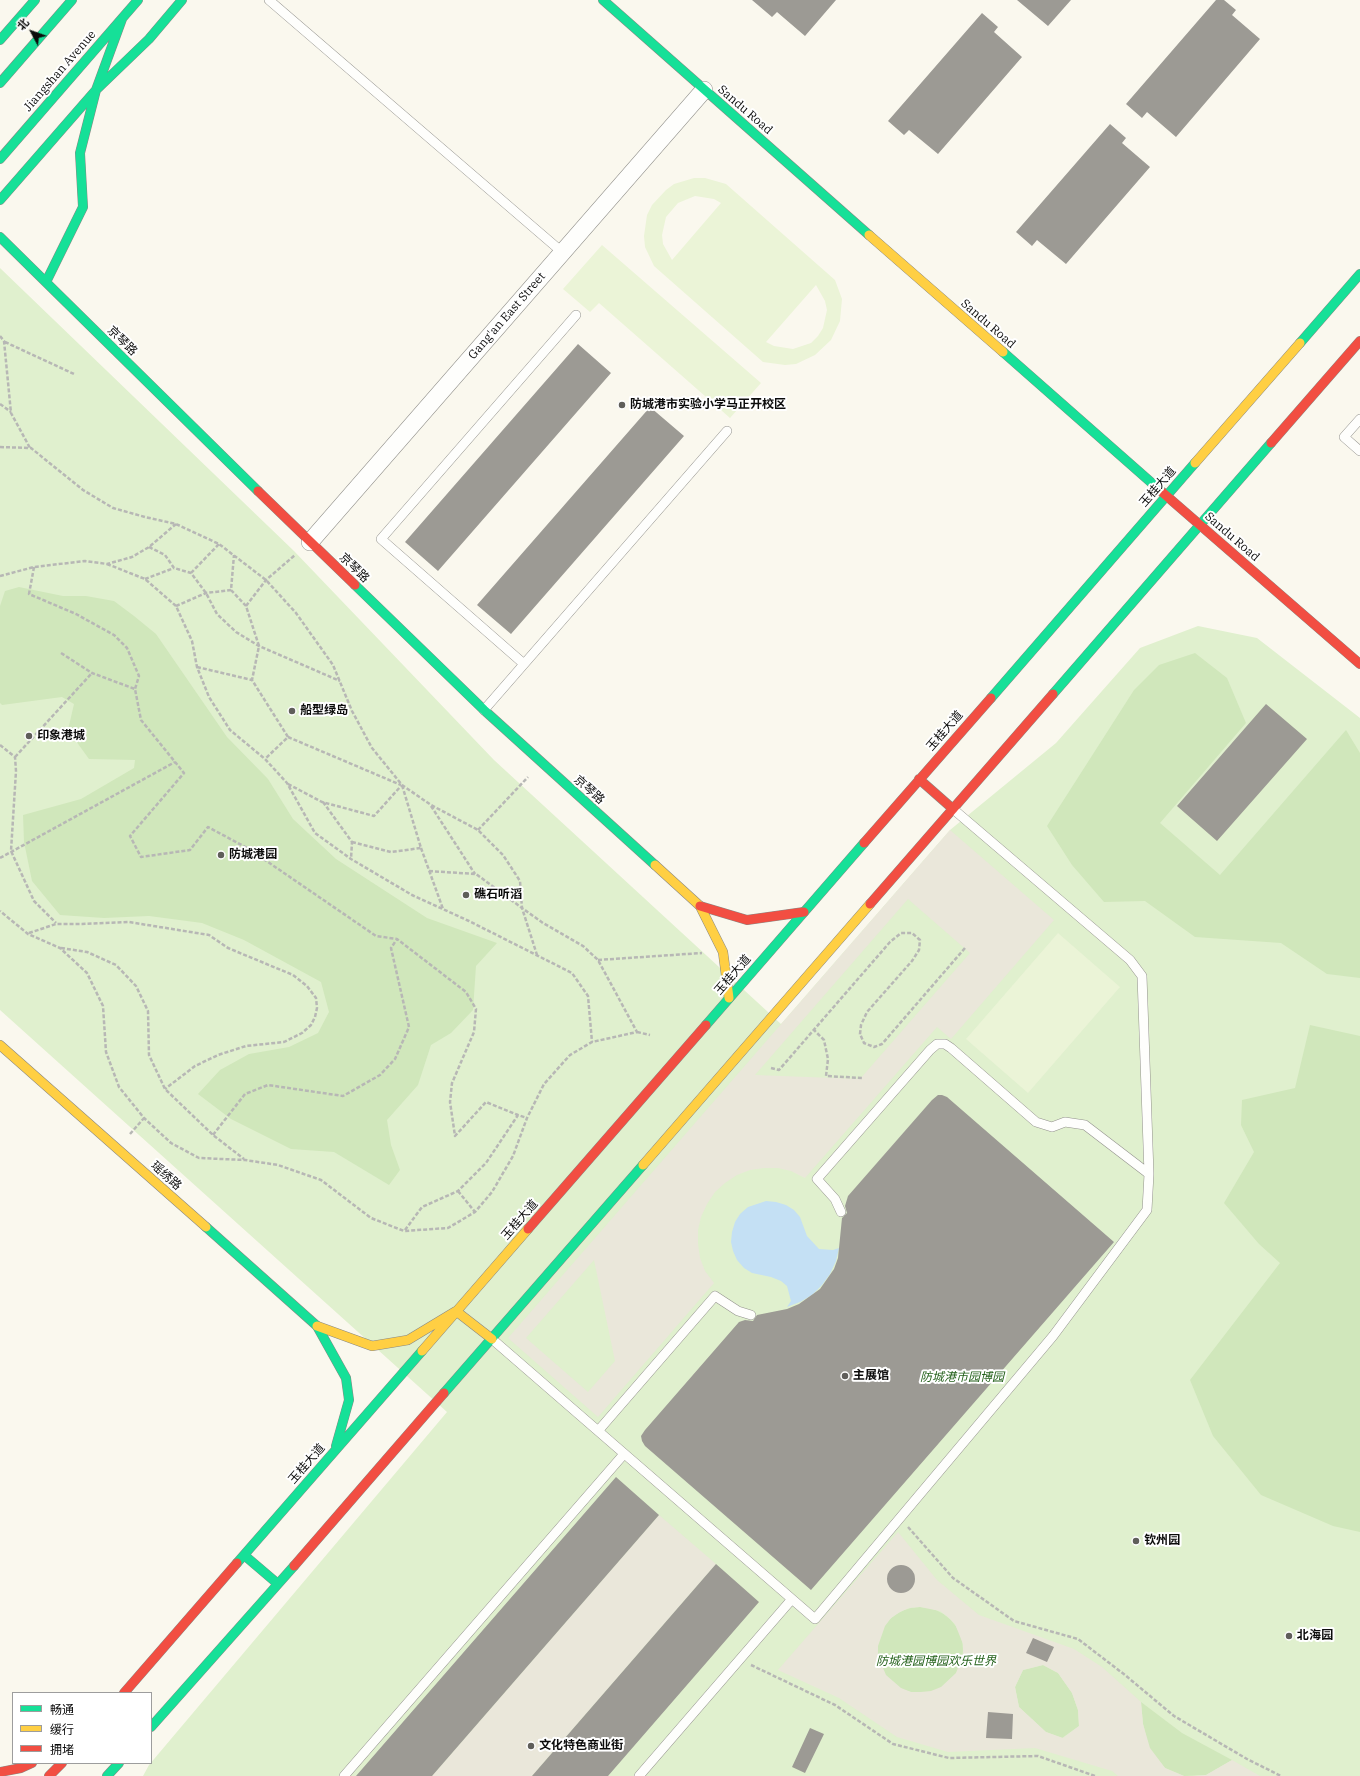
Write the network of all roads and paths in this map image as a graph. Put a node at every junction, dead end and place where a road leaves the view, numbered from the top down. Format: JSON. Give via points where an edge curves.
{"nodes":[{"id":1,"x":35,"y":0,"type":"edge"},
{"id":2,"x":72,"y":0,"type":"edge"},
{"id":3,"x":138,"y":0,"type":"edge"},
{"id":4,"x":182,"y":0,"type":"edge"},
{"id":5,"x":269,"y":0,"type":"edge"},
{"id":6,"x":603,"y":0,"type":"edge"},
{"id":7,"x":122,"y":18,"type":"junction"},
{"id":8,"x":0,"y":40,"type":"edge"},
{"id":9,"x":0,"y":83,"type":"edge"},
{"id":10,"x":96,"y":90,"type":"junction"},
{"id":11,"x":704,"y":90,"type":"junction"},
{"id":12,"x":0,"y":159,"type":"edge"},
{"id":13,"x":0,"y":200,"type":"edge"},
{"id":14,"x":0,"y":238,"type":"edge"},
{"id":15,"x":562,"y":252,"type":"junction"},
{"id":16,"x":1360,"y":274,"type":"edge"},
{"id":17,"x":46,"y":282,"type":"junction"},
{"id":18,"x":576,"y":315,"type":"dead end"},
{"id":19,"x":0,"y":336,"type":"edge"},
{"id":20,"x":4,"y":341,"type":"junction"},
{"id":21,"x":1360,"y":341,"type":"edge"},
{"id":22,"x":74,"y":374,"type":"dead end"},
{"id":23,"x":0,"y":404,"type":"edge"},
{"id":24,"x":11,"y":413,"type":"junction"},
{"id":25,"x":1360,"y":419,"type":"edge"},
{"id":26,"x":727,"y":431,"type":"dead end"},
{"id":27,"x":0,"y":447,"type":"edge"},
{"id":28,"x":30,"y":448,"type":"junction"},
{"id":29,"x":1360,"y":451,"type":"edge"},
{"id":30,"x":1166,"y":496,"type":"junction"},
{"id":31,"x":176,"y":524,"type":"junction"},
{"id":32,"x":1200,"y":525,"type":"junction"},
{"id":33,"x":310,"y":542,"type":"junction"},
{"id":34,"x":219,"y":544,"type":"junction"},
{"id":35,"x":149,"y":547,"type":"junction"},
{"id":36,"x":234,"y":555,"type":"junction"},
{"id":37,"x":107,"y":564,"type":"junction"},
{"id":38,"x":34,"y":567,"type":"junction"},
{"id":39,"x":174,"y":568,"type":"junction"},
{"id":40,"x":192,"y":574,"type":"junction"},
{"id":41,"x":0,"y":576,"type":"edge"},
{"id":42,"x":145,"y":580,"type":"junction"},
{"id":43,"x":266,"y":580,"type":"junction"},
{"id":44,"x":231,"y":590,"type":"junction"},
{"id":45,"x":206,"y":593,"type":"junction"},
{"id":46,"x":176,"y":606,"type":"junction"},
{"id":47,"x":246,"y":606,"type":"junction"},
{"id":48,"x":259,"y":646,"type":"junction"},
{"id":49,"x":61,"y":653,"type":"dead end"},
{"id":50,"x":524,"y":664,"type":"junction"},
{"id":51,"x":1360,"y":664,"type":"edge"},
{"id":52,"x":197,"y":667,"type":"junction"},
{"id":53,"x":92,"y":673,"type":"junction"},
{"id":54,"x":252,"y":680,"type":"junction"},
{"id":55,"x":340,"y":681,"type":"junction"},
{"id":56,"x":136,"y":689,"type":"junction"},
{"id":57,"x":484,"y":710,"type":"junction"},
{"id":58,"x":288,"y":736,"type":"junction"},
{"id":59,"x":0,"y":745,"type":"edge"},
{"id":60,"x":15,"y":757,"type":"junction"},
{"id":61,"x":265,"y":759,"type":"junction"},
{"id":62,"x":175,"y":762,"type":"junction"},
{"id":63,"x":542,"y":762,"type":"junction"},
{"id":64,"x":919,"y":779,"type":"junction"},
{"id":65,"x":287,"y":783,"type":"junction"},
{"id":66,"x":402,"y":785,"type":"junction"},
{"id":67,"x":322,"y":802,"type":"junction"},
{"id":68,"x":431,"y":805,"type":"junction"},
{"id":69,"x":953,"y":809,"type":"junction"},
{"id":70,"x":478,"y":830,"type":"junction"},
{"id":71,"x":352,"y":842,"type":"junction"},
{"id":72,"x":421,"y":848,"type":"junction"},
{"id":73,"x":11,"y":851,"type":"junction"},
{"id":74,"x":0,"y":858,"type":"edge"},
{"id":75,"x":350,"y":858,"type":"junction"},
{"id":76,"x":429,"y":871,"type":"junction"},
{"id":77,"x":476,"y":874,"type":"junction"},
{"id":78,"x":700,"y":906,"type":"junction"},
{"id":79,"x":522,"y":908,"type":"junction"},
{"id":80,"x":443,"y":909,"type":"junction"},
{"id":81,"x":0,"y":911,"type":"edge"},
{"id":82,"x":804,"y":912,"type":"junction"},
{"id":83,"x":56,"y":924,"type":"junction"},
{"id":84,"x":28,"y":934,"type":"junction"},
{"id":85,"x":397,"y":939,"type":"junction"},
{"id":86,"x":60,"y":948,"type":"junction"},
{"id":87,"x":965,"y":948,"type":"dead end"},
{"id":88,"x":723,"y":952,"type":"junction"},
{"id":89,"x":538,"y":956,"type":"junction"},
{"id":90,"x":598,"y":960,"type":"junction"},
{"id":91,"x":729,"y":998,"type":"junction"},
{"id":92,"x":813,"y":1029,"type":"junction"},
{"id":93,"x":637,"y":1032,"type":"junction"},
{"id":94,"x":650,"y":1035,"type":"dead end"},
{"id":95,"x":592,"y":1042,"type":"junction"},
{"id":96,"x":0,"y":1045,"type":"edge"},
{"id":97,"x":771,"y":1068,"type":"dead end"},
{"id":98,"x":862,"y":1078,"type":"dead end"},
{"id":99,"x":165,"y":1089,"type":"junction"},
{"id":100,"x":518,"y":1115,"type":"junction"},
{"id":101,"x":527,"y":1118,"type":"junction"},
{"id":102,"x":213,"y":1136,"type":"junction"},
{"id":103,"x":245,"y":1160,"type":"junction"},
{"id":104,"x":1149,"y":1174,"type":"junction"},
{"id":105,"x":458,"y":1191,"type":"junction"},
{"id":106,"x":475,"y":1212,"type":"junction"},
{"id":107,"x":841,"y":1212,"type":"dead end"},
{"id":108,"x":404,"y":1231,"type":"junction"},
{"id":109,"x":456,"y":1311,"type":"junction"},
{"id":110,"x":752,"y":1315,"type":"dead end"},
{"id":111,"x":317,"y":1326,"type":"junction"},
{"id":112,"x":492,"y":1339,"type":"junction"},
{"id":113,"x":598,"y":1431,"type":"junction"},
{"id":114,"x":334,"y":1452,"type":"junction"},
{"id":115,"x":624,"y":1454,"type":"junction"},
{"id":116,"x":900,"y":1518,"type":"junction"},
{"id":117,"x":244,"y":1555,"type":"junction"},
{"id":118,"x":278,"y":1584,"type":"junction"},
{"id":119,"x":792,"y":1599,"type":"junction"},
{"id":120,"x":740,"y":1660,"type":"junction"},
{"id":121,"x":125,"y":1692,"type":"edge"},
{"id":122,"x":152,"y":1726,"type":"edge"},
{"id":123,"x":30,"y":1764,"type":"edge"},
{"id":124,"x":61,"y":1764,"type":"edge"},
{"id":125,"x":115,"y":1769,"type":"edge"},
{"id":126,"x":0,"y":1772,"type":"edge"},
{"id":127,"x":50,"y":1776,"type":"edge"},
{"id":128,"x":107,"y":1776,"type":"edge"},
{"id":129,"x":344,"y":1776,"type":"edge"},
{"id":130,"x":639,"y":1776,"type":"edge"},
{"id":131,"x":1095,"y":1776,"type":"edge"},
{"id":132,"x":1281,"y":1776,"type":"edge"}],
"edges":[{"from":1,"to":8,"type":"main road"},
{"from":2,"to":9,"type":"main road"},
{"from":3,"to":7,"type":"main road","name":"Jiangshan Avenue"},
{"from":4,"to":10,"type":"main road","via":[[149,39]]},
{"from":5,"to":15,"type":"lane"},
{"from":6,"to":11,"type":"main road","name":"Sandu Road"},
{"from":7,"to":10,"type":"main road"},
{"from":7,"to":12,"type":"main road","name":"Jiangshan Avenue"},
{"from":10,"to":13,"type":"main road"},
{"from":10,"to":17,"type":"main road","via":[[80,153],[83,207]]},
{"from":11,"to":15,"type":"street","name":"Gang'an East Street"},
{"from":11,"to":30,"type":"main road","name":"Sandu Road"},
{"from":14,"to":17,"type":"main road","name":"京琴路"},
{"from":15,"to":33,"type":"street","name":"Gang'an East Street"},
{"from":16,"to":30,"type":"main road","name":"玉桂大道"},
{"from":17,"to":33,"type":"main road","name":"京琴路"},
{"from":18,"to":50,"type":"lane","via":[[381,539]]},
{"from":19,"to":20,"type":"path"},
{"from":20,"to":22,"type":"path"},
{"from":20,"to":24,"type":"path"},
{"from":21,"to":32,"type":"main road"},
{"from":23,"to":24,"type":"path"},
{"from":24,"to":28,"type":"path"},
{"from":25,"to":29,"type":"lane","via":[[1344,438]]},
{"from":26,"to":50,"type":"lane"},
{"from":27,"to":28,"type":"path"},
{"from":28,"to":31,"type":"path","via":[[83,490],[113,508]]},
{"from":30,"to":32,"type":"main road","name":"Sandu Road"},
{"from":30,"to":64,"type":"main road","name":"玉桂大道"},
{"from":31,"to":34,"type":"path"},
{"from":31,"to":35,"type":"path"},
{"from":32,"to":51,"type":"main road","name":"Sandu Road"},
{"from":32,"to":69,"type":"main road"},
{"from":33,"to":43,"type":"path"},
{"from":33,"to":57,"type":"main road","name":"京琴路"},
{"from":34,"to":36,"type":"path"},
{"from":34,"to":40,"type":"path"},
{"from":35,"to":37,"type":"path","via":[[132,557]]},
{"from":35,"to":39,"type":"path","via":[[165,555]]},
{"from":36,"to":43,"type":"path"},
{"from":36,"to":44,"type":"path"},
{"from":37,"to":38,"type":"path","via":[[85,561]]},
{"from":37,"to":42,"type":"path"},
{"from":38,"to":41,"type":"path"},
{"from":38,"to":56,"type":"path","via":[[29,594],[76,614],[114,635],[127,648],[139,676]]},
{"from":39,"to":40,"type":"path"},
{"from":39,"to":42,"type":"path"},
{"from":40,"to":45,"type":"path"},
{"from":42,"to":46,"type":"path"},
{"from":43,"to":47,"type":"path"},
{"from":43,"to":55,"type":"path","via":[[296,613],[333,664]]},
{"from":44,"to":45,"type":"path"},
{"from":44,"to":47,"type":"path"},
{"from":45,"to":46,"type":"path"},
{"from":45,"to":48,"type":"path","via":[[217,614],[236,632]]},
{"from":46,"to":52,"type":"path","via":[[192,641]]},
{"from":47,"to":48,"type":"path"},
{"from":48,"to":54,"type":"path"},
{"from":48,"to":55,"type":"path"},
{"from":49,"to":53,"type":"path"},
{"from":50,"to":57,"type":"lane"},
{"from":52,"to":54,"type":"path"},
{"from":52,"to":61,"type":"path","via":[[209,697],[230,730]]},
{"from":53,"to":56,"type":"path"},
{"from":53,"to":60,"type":"path"},
{"from":54,"to":58,"type":"path"},
{"from":55,"to":66,"type":"path","via":[[372,748]]},
{"from":56,"to":62,"type":"path","via":[[141,720]]},
{"from":57,"to":63,"type":"main road","name":"京琴路"},
{"from":58,"to":61,"type":"path"},
{"from":58,"to":66,"type":"path"},
{"from":59,"to":60,"type":"path"},
{"from":60,"to":73,"type":"path"},
{"from":61,"to":65,"type":"path"},
{"from":62,"to":73,"type":"path"},
{"from":62,"to":85,"type":"path","via":[[184,773],[130,836],[141,857],[190,850],[208,827],[248,849],[376,936]]},
{"from":63,"to":70,"type":"path"},
{"from":63,"to":78,"type":"main road","name":"京琴路"},
{"from":64,"to":69,"type":"main road"},
{"from":64,"to":82,"type":"main road","name":"玉桂大道"},
{"from":65,"to":67,"type":"path"},
{"from":65,"to":75,"type":"path","via":[[315,833]]},
{"from":66,"to":67,"type":"path","via":[[374,816]]},
{"from":66,"to":68,"type":"path"},
{"from":66,"to":72,"type":"path"},
{"from":67,"to":71,"type":"path"},
{"from":68,"to":70,"type":"path"},
{"from":68,"to":77,"type":"path"},
{"from":69,"to":104,"type":"lane","via":[[1130,960],[1142,976]]},
{"from":69,"to":112,"type":"main road"},
{"from":70,"to":79,"type":"path","via":[[503,855],[520,881]]},
{"from":71,"to":72,"type":"path","via":[[391,852]]},
{"from":71,"to":75,"type":"path"},
{"from":72,"to":76,"type":"path"},
{"from":73,"to":74,"type":"path"},
{"from":73,"to":83,"type":"path","via":[[34,901]]},
{"from":75,"to":80,"type":"path","via":[[412,895]]},
{"from":76,"to":77,"type":"path"},
{"from":76,"to":80,"type":"path"},
{"from":77,"to":79,"type":"path"},
{"from":78,"to":82,"type":"main road","via":[[747,920]]},
{"from":78,"to":88,"type":"main road"},
{"from":79,"to":89,"type":"path"},
{"from":79,"to":90,"type":"path","via":[[583,946]]},
{"from":80,"to":89,"type":"path"},
{"from":81,"to":84,"type":"path"},
{"from":82,"to":91,"type":"main road","name":"玉桂大道"},
{"from":83,"to":84,"type":"path"},
{"from":83,"to":99,"type":"path","via":[[129,922],[209,934],[228,948],[293,975],[307,986],[316,998],[315,1017],[302,1033],[284,1042],[246,1046],[218,1055],[195,1066]]},
{"from":84,"to":86,"type":"path"},
{"from":85,"to":100,"type":"path","via":[[466,992],[476,1009],[474,1032],[452,1083],[450,1102],[455,1136],[486,1102]]},
{"from":85,"to":102,"type":"path","via":[[392,948],[409,1027],[395,1059],[380,1075],[343,1096],[268,1085],[245,1094]]},
{"from":86,"to":99,"type":"path","via":[[87,952],[116,965],[136,986],[148,1011],[149,1055]]},
{"from":86,"to":103,"type":"path","via":[[87,973],[102,1006],[106,1052],[119,1087],[144,1118],[171,1143],[200,1158]]},
{"from":87,"to":92,"type":"path","via":[[882,1044],[874,1047],[864,1043],[860,1034],[861,1025],[867,1012],[919,950],[920,940],[912,932],[901,933],[890,942]]},
{"from":88,"to":90,"type":"path"},
{"from":88,"to":91,"type":"main road"},
{"from":89,"to":95,"type":"path","via":[[572,973],[588,996]]},
{"from":90,"to":93,"type":"path"},
{"from":91,"to":109,"type":"main road","name":"玉桂大道"},
{"from":92,"to":97,"type":"path","via":[[779,1070]]},
{"from":92,"to":98,"type":"path","via":[[824,1040],[828,1059],[826,1076]]},
{"from":93,"to":94,"type":"path"},
{"from":93,"to":95,"type":"path"},
{"from":95,"to":101,"type":"path","via":[[570,1054],[544,1084]]},
{"from":96,"to":111,"type":"main road","name":"瑶绣路"},
{"from":99,"to":102,"type":"path"},
{"from":100,"to":101,"type":"path"},
{"from":100,"to":105,"type":"path","via":[[486,1163]]},
{"from":101,"to":106,"type":"path","via":[[513,1156],[492,1192]]},
{"from":102,"to":103,"type":"path"},
{"from":103,"to":108,"type":"path","via":[[278,1165],[321,1180],[371,1218]]},
{"from":104,"to":107,"type":"lane","via":[[1085,1125],[1065,1122],[1052,1127],[1036,1122],[951,1048],[945,1044],[937,1044],[817,1179],[831,1194]]},
{"from":104,"to":116,"type":"lane","via":[[1147,1210],[1053,1336]]},
{"from":105,"to":106,"type":"path"},
{"from":105,"to":108,"type":"path","via":[[422,1207]]},
{"from":106,"to":108,"type":"path","via":[[448,1228]]},
{"from":109,"to":111,"type":"main road","via":[[408,1340],[372,1346]]},
{"from":109,"to":112,"type":"main road"},
{"from":109,"to":114,"type":"main road","name":"玉桂大道"},
{"from":110,"to":113,"type":"lane","via":[[738,1311],[715,1296]]},
{"from":111,"to":114,"type":"main road","via":[[346,1378],[349,1400]]},
{"from":112,"to":113,"type":"lane"},
{"from":112,"to":118,"type":"main road"},
{"from":113,"to":115,"type":"lane"},
{"from":114,"to":117,"type":"main road","name":"玉桂大道"},
{"from":115,"to":119,"type":"lane"},
{"from":115,"to":129,"type":"lane"},
{"from":116,"to":119,"type":"lane","via":[[815,1619]]},
{"from":116,"to":132,"type":"path","via":[[953,1578],[1014,1621],[1078,1639],[1174,1716]]},
{"from":117,"to":118,"type":"main road"},
{"from":117,"to":121,"type":"main road","name":"玉桂大道"},
{"from":118,"to":122,"type":"main road"},
{"from":119,"to":120,"type":"lane"},
{"from":120,"to":130,"type":"lane"},
{"from":120,"to":131,"type":"path","via":[[835,1705],[893,1744],[948,1758],[1038,1756]]},
{"from":123,"to":126,"type":"main road"},
{"from":124,"to":127,"type":"main road"},
{"from":125,"to":128,"type":"main road"}]}
